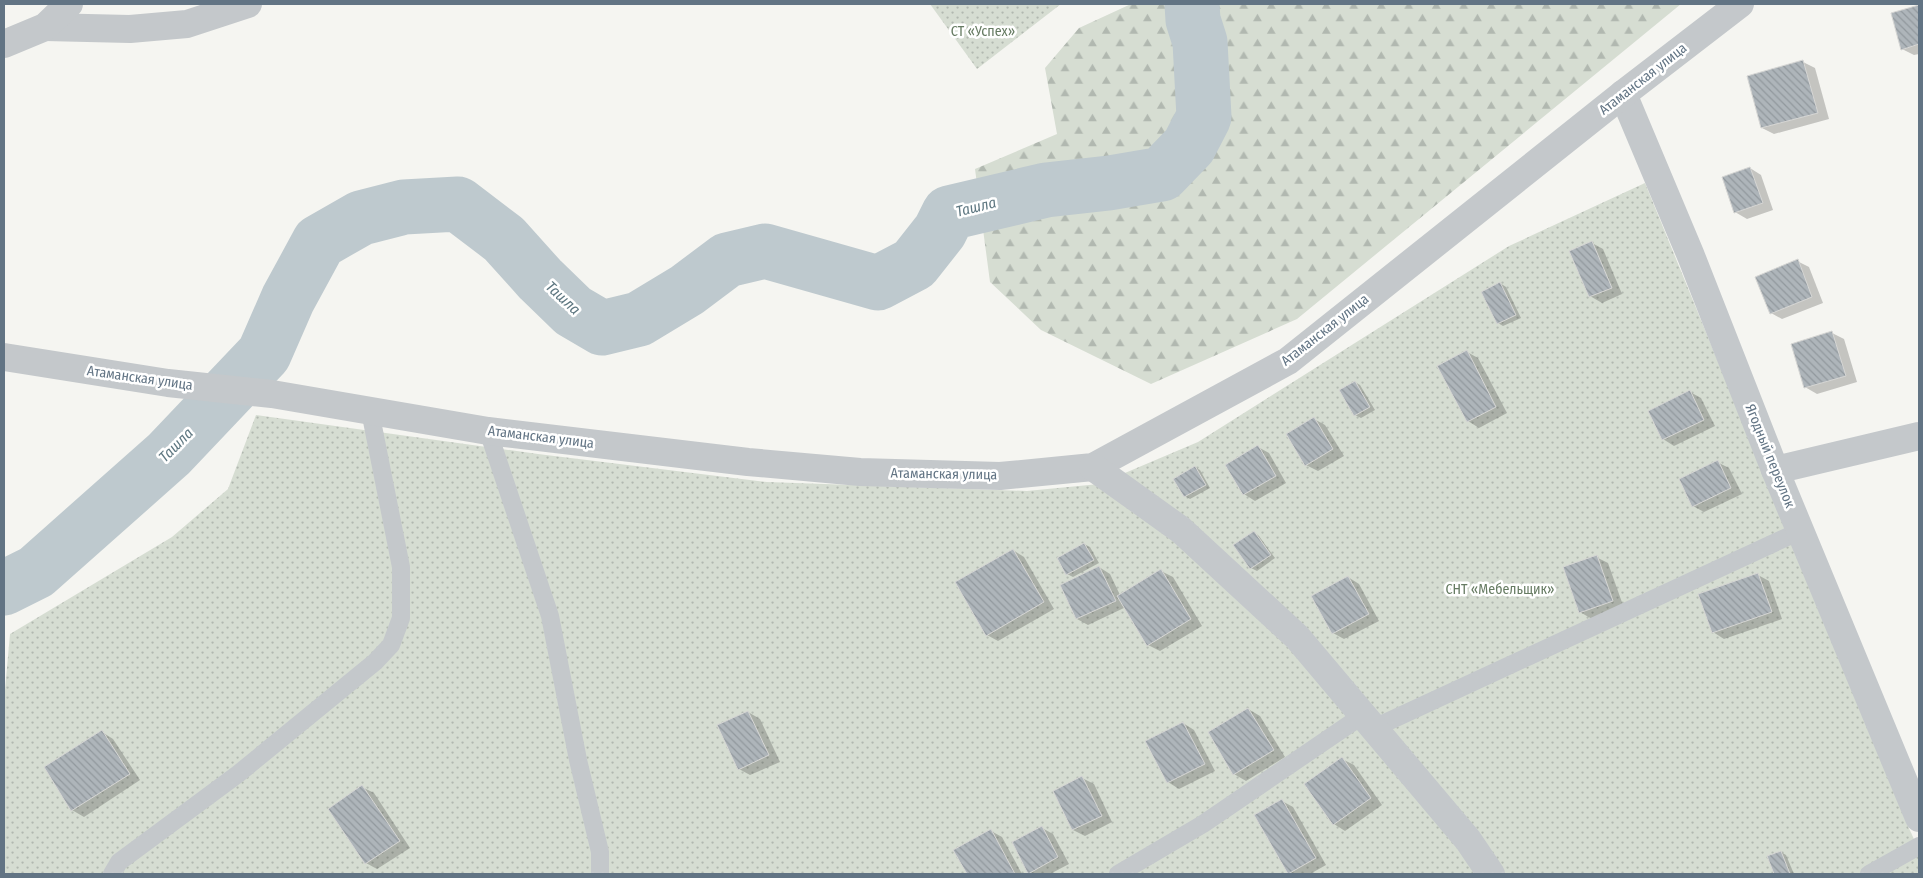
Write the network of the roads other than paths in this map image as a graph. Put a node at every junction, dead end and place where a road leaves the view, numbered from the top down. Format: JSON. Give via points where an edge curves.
{"nodes":[{"id":1,"x":69,"y":4,"type":"edge"},
{"id":2,"x":248,"y":4,"type":"edge"},
{"id":3,"x":1740,"y":4,"type":"edge"},
{"id":4,"x":45,"y":27,"type":"junction"},
{"id":5,"x":4,"y":44,"type":"edge"},
{"id":6,"x":1623,"y":94,"type":"junction"},
{"id":7,"x":4,"y":357,"type":"edge"},
{"id":8,"x":370,"y":411,"type":"junction"},
{"id":9,"x":488,"y":431,"type":"junction"},
{"id":10,"x":1919,"y":436,"type":"edge"},
{"id":11,"x":1093,"y":467,"type":"junction"},
{"id":12,"x":1776,"y":470,"type":"junction"},
{"id":13,"x":1800,"y":531,"type":"junction"},
{"id":14,"x":1368,"y":721,"type":"junction"},
{"id":15,"x":1919,"y":818,"type":"edge"},
{"id":16,"x":1919,"y":846,"type":"edge"},
{"id":17,"x":112,"y":874,"type":"edge"},
{"id":18,"x":600,"y":874,"type":"edge"},
{"id":19,"x":1118,"y":874,"type":"edge"},
{"id":20,"x":1491,"y":874,"type":"edge"},
{"id":21,"x":1869,"y":874,"type":"edge"}],
"edges":[{"from":1,"to":4,"type":"street"},
{"from":2,"to":4,"type":"street","via":[[187,24],[130,28]]},
{"from":3,"to":6,"type":"street","name":"Атаманская улица"},
{"from":4,"to":5,"type":"street"},
{"from":6,"to":11,"type":"street","name":"Атаманская улица","via":[[1288,361]]},
{"from":6,"to":12,"type":"street","name":"Ягодный переулок"},
{"from":7,"to":8,"type":"street","name":"Атаманская улица","via":[[168,383],[272,394]]},
{"from":8,"to":9,"type":"street","name":"Атаманская улица"},
{"from":8,"to":17,"type":"lane","via":[[401,567],[401,618],[391,645],[375,662],[238,774],[119,862]]},
{"from":9,"to":11,"type":"street","name":"Атаманская улица","via":[[860,472],[1000,476]]},
{"from":9,"to":18,"type":"lane","via":[[550,616],[600,852]]},
{"from":10,"to":12,"type":"street"},
{"from":11,"to":14,"type":"street","via":[[1196,543],[1297,637]]},
{"from":12,"to":13,"type":"street","name":"Ягодный переулок"},
{"from":13,"to":14,"type":"lane"},
{"from":13,"to":15,"type":"street","name":"Ягодный переулок"},
{"from":14,"to":19,"type":"lane"},
{"from":14,"to":20,"type":"street","via":[[1468,840]]},
{"from":16,"to":21,"type":"lane"}]}
